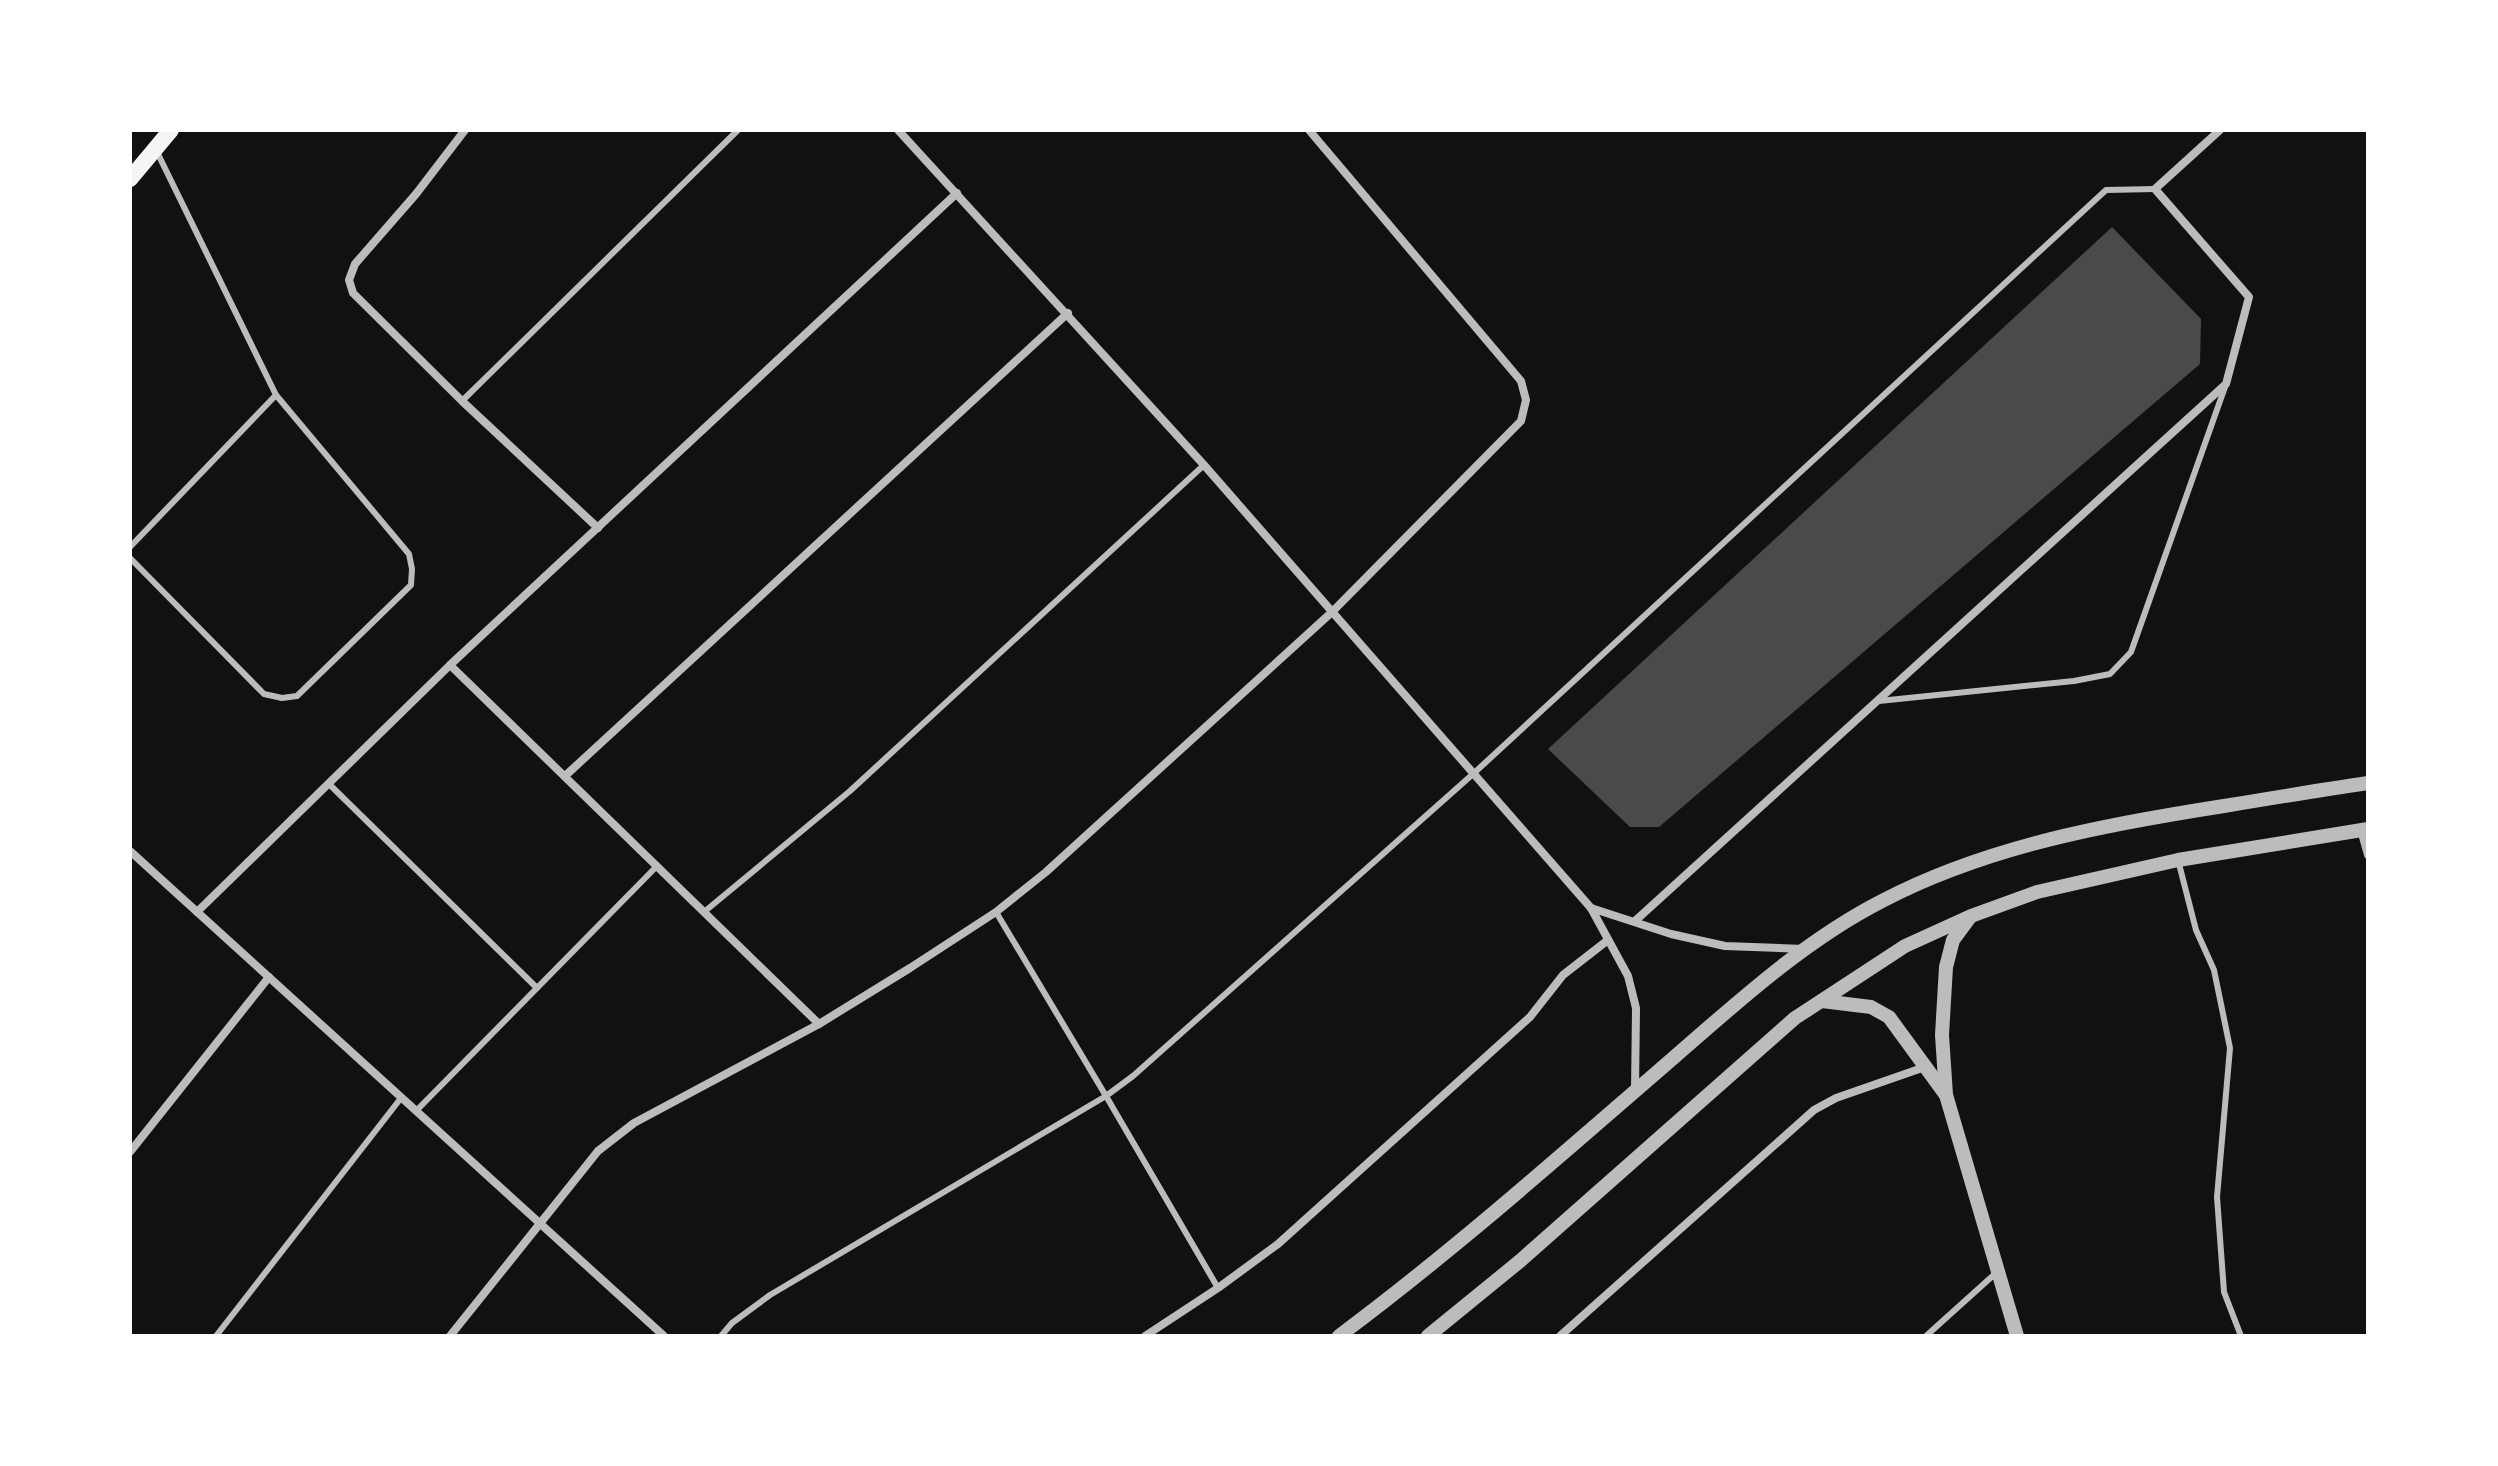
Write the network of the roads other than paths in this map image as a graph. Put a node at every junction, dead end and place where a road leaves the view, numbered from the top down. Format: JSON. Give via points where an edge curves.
{"nodes":[{"id":1,"x":171,"y":130,"type":"edge"},
{"id":2,"x":465,"y":130,"type":"edge"},
{"id":3,"x":738,"y":130,"type":"edge"},
{"id":4,"x":898,"y":130,"type":"edge"},
{"id":5,"x":1309,"y":130,"type":"edge"},
{"id":6,"x":2220,"y":130,"type":"edge"},
{"id":7,"x":155,"y":149,"type":"junction"},
{"id":8,"x":130,"y":179,"type":"edge"},
{"id":9,"x":2155,"y":189,"type":"junction"},
{"id":10,"x":957,"y":193,"type":"junction"},
{"id":11,"x":1068,"y":313,"type":"junction"},
{"id":12,"x":2226,"y":384,"type":"junction"},
{"id":13,"x":276,"y":395,"type":"junction"},
{"id":14,"x":462,"y":401,"type":"junction"},
{"id":15,"x":1204,"y":465,"type":"junction"},
{"id":16,"x":598,"y":528,"type":"junction"},
{"id":17,"x":130,"y":547,"type":"edge"},
{"id":18,"x":130,"y":558,"type":"edge"},
{"id":19,"x":1332,"y":612,"type":"junction"},
{"id":20,"x":450,"y":665,"type":"junction"},
{"id":21,"x":1879,"y":701,"type":"junction"},
{"id":22,"x":1473,"y":774,"type":"junction"},
{"id":23,"x":565,"y":776,"type":"junction"},
{"id":24,"x":328,"y":783,"type":"junction"},
{"id":25,"x":2368,"y":783,"type":"edge"},
{"id":26,"x":2364,"y":829,"type":"edge"},
{"id":27,"x":131,"y":854,"type":"edge"},
{"id":28,"x":2368,"y":855,"type":"edge"},
{"id":29,"x":2178,"y":860,"type":"junction"},
{"id":30,"x":657,"y":866,"type":"junction"},
{"id":31,"x":1591,"y":908,"type":"junction"},
{"id":32,"x":197,"y":912,"type":"junction"},
{"id":33,"x":704,"y":912,"type":"junction"},
{"id":34,"x":996,"y":912,"type":"junction"},
{"id":35,"x":1971,"y":916,"type":"junction"},
{"id":36,"x":1635,"y":921,"type":"junction"},
{"id":37,"x":1608,"y":940,"type":"junction"},
{"id":38,"x":1808,"y":949,"type":"junction"},
{"id":39,"x":269,"y":977,"type":"junction"},
{"id":40,"x":537,"y":988,"type":"junction"},
{"id":41,"x":1822,"y":1001,"type":"junction"},
{"id":42,"x":819,"y":1024,"type":"junction"},
{"id":43,"x":1925,"y":1067,"type":"junction"},
{"id":44,"x":1635,"y":1091,"type":"junction"},
{"id":45,"x":1946,"y":1095,"type":"junction"},
{"id":46,"x":1106,"y":1096,"type":"junction"},
{"id":47,"x":401,"y":1098,"type":"junction"},
{"id":48,"x":416,"y":1111,"type":"junction"},
{"id":49,"x":130,"y":1152,"type":"edge"},
{"id":50,"x":539,"y":1222,"type":"junction"},
{"id":51,"x":1997,"y":1272,"type":"junction"},
{"id":52,"x":1218,"y":1288,"type":"junction"},
{"id":53,"x":216,"y":1336,"type":"edge"},
{"id":54,"x":450,"y":1336,"type":"edge"},
{"id":55,"x":664,"y":1336,"type":"edge"},
{"id":56,"x":721,"y":1336,"type":"edge"},
{"id":57,"x":1145,"y":1336,"type":"edge"},
{"id":58,"x":1339,"y":1336,"type":"edge"},
{"id":59,"x":1428,"y":1336,"type":"edge"},
{"id":60,"x":1560,"y":1336,"type":"edge"},
{"id":61,"x":1926,"y":1336,"type":"edge"},
{"id":62,"x":2017,"y":1336,"type":"edge"},
{"id":63,"x":2241,"y":1336,"type":"edge"}],
"edges":[{"from":1,"to":7,"type":"main road"},
{"from":2,"to":14,"type":"street","via":[[355,264],[349,280],[353,293]]},
{"from":3,"to":14,"type":"lane"},
{"from":4,"to":10,"type":"street"},
{"from":5,"to":19,"type":"street","via":[[1521,381],[1526,400],[1521,421]]},
{"from":6,"to":9,"type":"street"},
{"from":7,"to":8,"type":"main road"},
{"from":7,"to":13,"type":"lane"},
{"from":9,"to":12,"type":"street","via":[[2249,297]]},
{"from":9,"to":22,"type":"lane","via":[[2106,190]]},
{"from":10,"to":11,"type":"street"},
{"from":10,"to":16,"type":"street"},
{"from":11,"to":15,"type":"street"},
{"from":11,"to":23,"type":"street"},
{"from":12,"to":21,"type":"street"},
{"from":12,"to":21,"type":"lane","via":[[2131,652],[2110,674]]},
{"from":13,"to":17,"type":"lane"},
{"from":13,"to":18,"type":"lane","via":[[409,554],[411,585],[297,696],[282,698],[264,694]]},
{"from":14,"to":16,"type":"street"},
{"from":15,"to":19,"type":"street"},
{"from":15,"to":33,"type":"lane","via":[[850,791]]},
{"from":16,"to":20,"type":"street"},
{"from":19,"to":22,"type":"street"},
{"from":19,"to":34,"type":"street"},
{"from":20,"to":23,"type":"street"},
{"from":20,"to":24,"type":"street"},
{"from":21,"to":36,"type":"street"},
{"from":22,"to":31,"type":"street"},
{"from":22,"to":46,"type":"lane"},
{"from":23,"to":30,"type":"street"},
{"from":24,"to":32,"type":"street"},
{"from":24,"to":40,"type":"lane"},
{"from":25,"to":38,"type":"street","via":[[2167,815],[2024,847],[1956,868],[1881,901]]},
{"from":26,"to":28,"type":"street"},
{"from":26,"to":29,"type":"street"},
{"from":27,"to":32,"type":"street"},
{"from":29,"to":35,"type":"street","via":[[2037,892]]},
{"from":29,"to":63,"type":"lane","via":[[2196,930],[2214,970],[2230,1048],[2217,1197],[2224,1292]]},
{"from":30,"to":33,"type":"street"},
{"from":30,"to":40,"type":"lane"},
{"from":31,"to":36,"type":"street"},
{"from":31,"to":37,"type":"street"},
{"from":32,"to":39,"type":"street"},
{"from":33,"to":42,"type":"street"},
{"from":34,"to":42,"type":"street"},
{"from":34,"to":46,"type":"lane"},
{"from":35,"to":41,"type":"street","via":[[1905,946]]},
{"from":35,"to":45,"type":"street","via":[[1953,940],[1946,967]]},
{"from":36,"to":38,"type":"street","via":[[1725,946]]},
{"from":37,"to":44,"type":"street","via":[[1628,976],[1636,1008]]},
{"from":37,"to":52,"type":"street","via":[[1563,975],[1530,1017],[1290,1233]]},
{"from":38,"to":44,"type":"street"},
{"from":39,"to":47,"type":"street"},
{"from":39,"to":49,"type":"street"},
{"from":40,"to":48,"type":"lane"},
{"from":41,"to":43,"type":"street","via":[[1871,1007],[1889,1017]]},
{"from":41,"to":59,"type":"street","via":[[1795,1018]]},
{"from":42,"to":50,"type":"street","via":[[634,1123],[598,1151]]},
{"from":43,"to":45,"type":"street"},
{"from":43,"to":60,"type":"street","via":[[1814,1110]]},
{"from":44,"to":58,"type":"street","via":[[1406,1287]]},
{"from":45,"to":51,"type":"street"},
{"from":46,"to":52,"type":"lane"},
{"from":46,"to":56,"type":"lane","via":[[770,1295]]},
{"from":47,"to":48,"type":"street"},
{"from":47,"to":53,"type":"lane"},
{"from":48,"to":50,"type":"street"},
{"from":50,"to":54,"type":"street"},
{"from":50,"to":55,"type":"street"},
{"from":51,"to":61,"type":"lane"},
{"from":51,"to":62,"type":"street"},
{"from":52,"to":57,"type":"street"}]}
